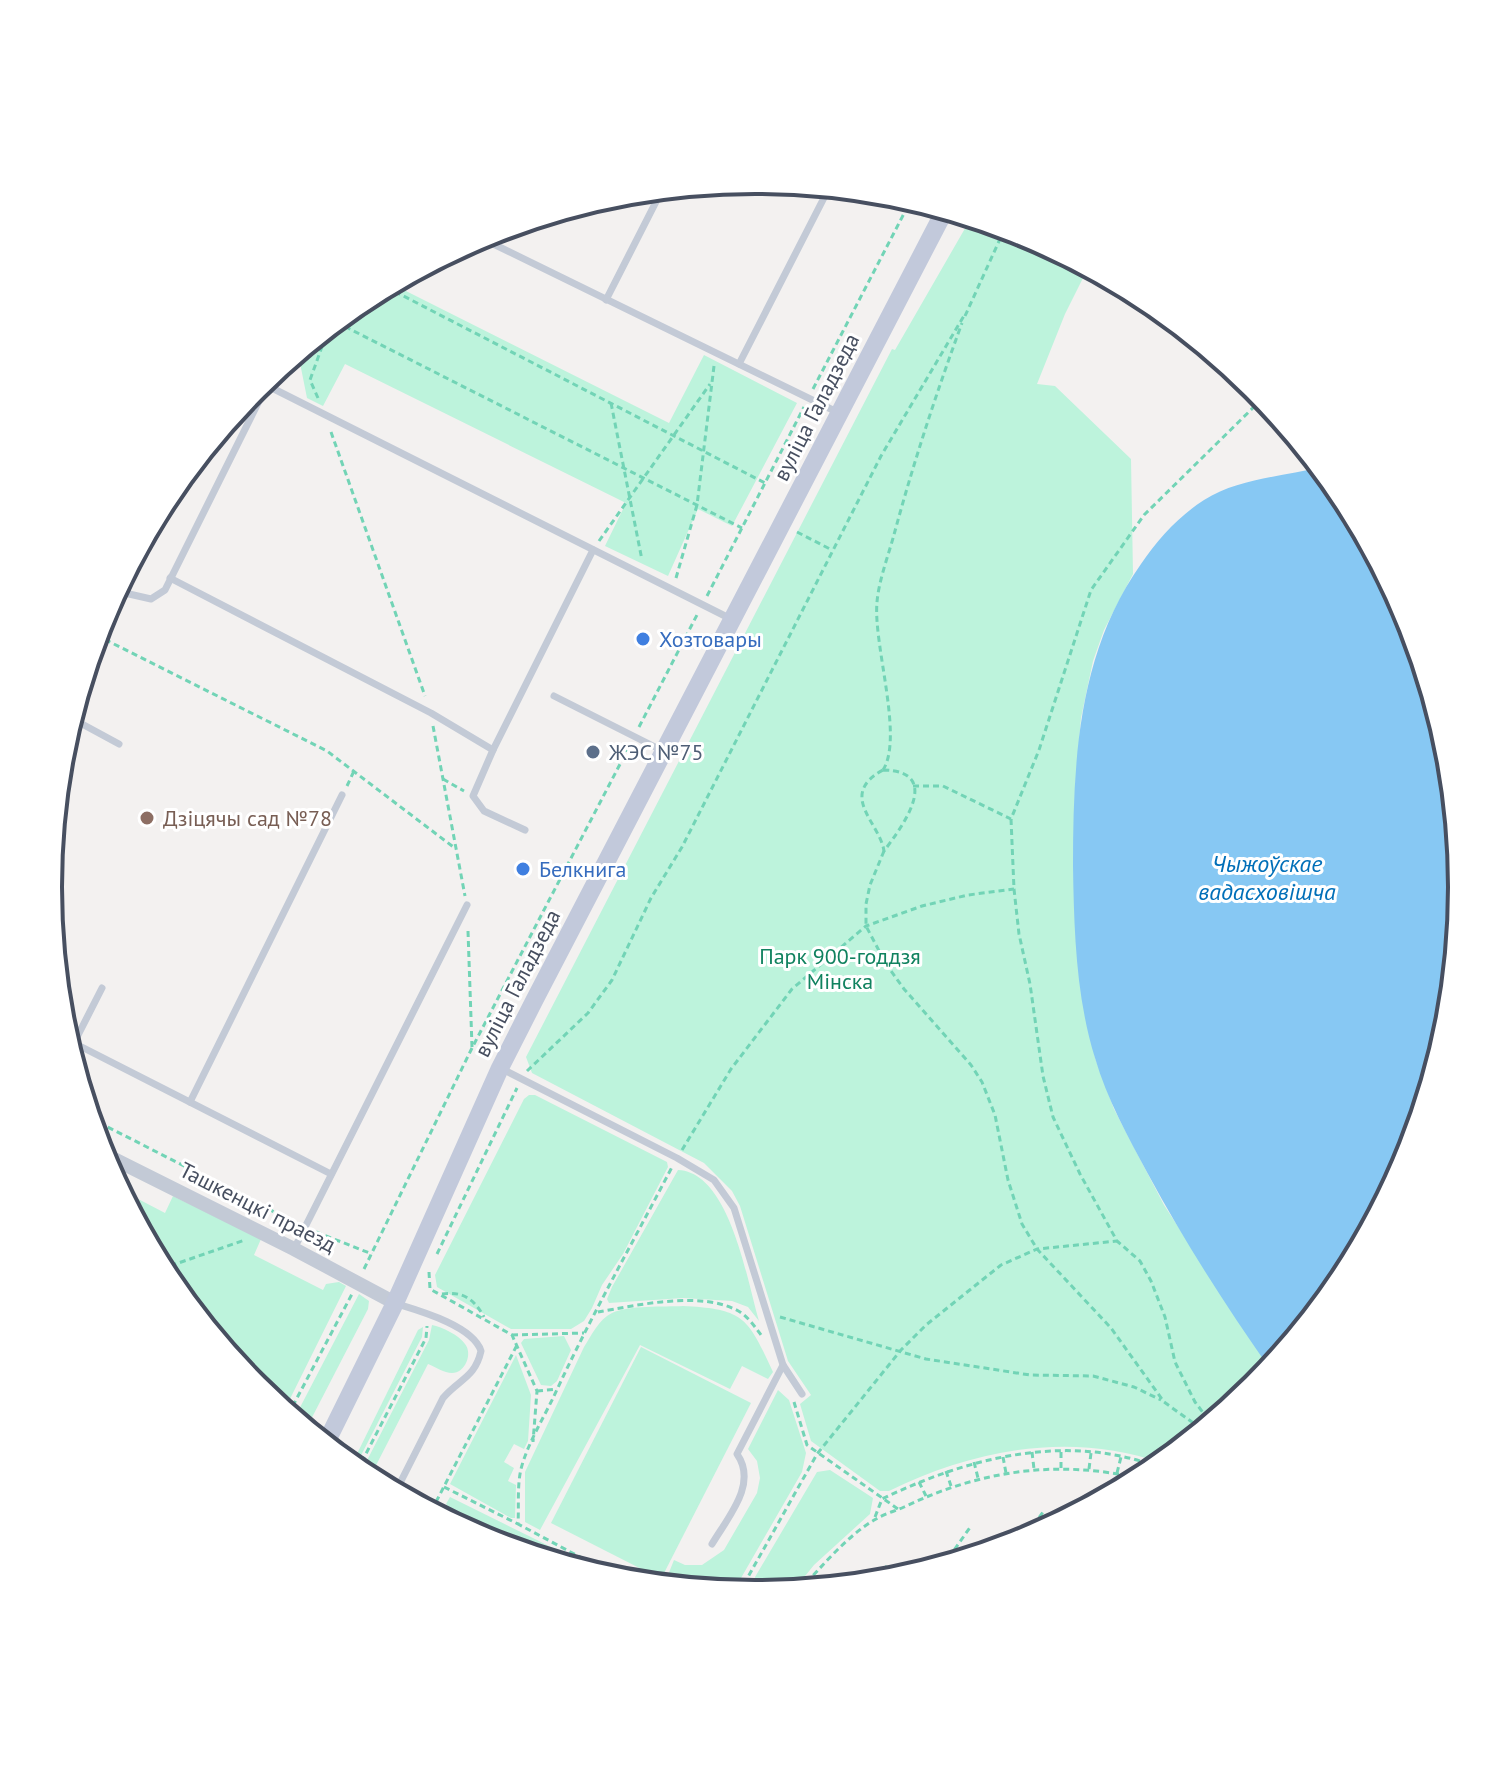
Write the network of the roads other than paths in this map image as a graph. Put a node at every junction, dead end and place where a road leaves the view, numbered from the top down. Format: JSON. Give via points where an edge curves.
{"nodes":[{"id":1,"x":824,"y":198,"type":"edge"},
{"id":2,"x":656,"y":202,"type":"edge"},
{"id":3,"x":940,"y":220,"type":"edge"},
{"id":4,"x":495,"y":245,"type":"edge"},
{"id":5,"x":606,"y":300,"type":"junction"},
{"id":6,"x":739,"y":364,"type":"junction"},
{"id":7,"x":274,"y":389,"type":"edge"},
{"id":8,"x":254,"y":409,"type":"edge"},
{"id":9,"x":839,"y":413,"type":"junction"},
{"id":10,"x":593,"y":550,"type":"junction"},
{"id":11,"x":170,"y":578,"type":"junction"},
{"id":12,"x":127,"y":594,"type":"edge"},
{"id":13,"x":733,"y":620,"type":"junction"},
{"id":14,"x":554,"y":696,"type":"dead end"},
{"id":15,"x":82,"y":724,"type":"edge"},
{"id":16,"x":119,"y":744,"type":"dead end"},
{"id":17,"x":493,"y":750,"type":"junction"},
{"id":18,"x":665,"y":752,"type":"junction"},
{"id":19,"x":342,"y":795,"type":"road end"},
{"id":20,"x":525,"y":830,"type":"dead end"},
{"id":21,"x":467,"y":905,"type":"road end"},
{"id":22,"x":102,"y":988,"type":"dead end"},
{"id":23,"x":78,"y":1035,"type":"edge"},
{"id":24,"x":81,"y":1046,"type":"edge"},
{"id":25,"x":500,"y":1068,"type":"junction"},
{"id":26,"x":190,"y":1102,"type":"junction"},
{"id":27,"x":119,"y":1161,"type":"edge"},
{"id":28,"x":331,"y":1174,"type":"junction"},
{"id":29,"x":294,"y":1249,"type":"junction"},
{"id":30,"x":395,"y":1303,"type":"junction"},
{"id":31,"x":783,"y":1365,"type":"junction"},
{"id":32,"x":802,"y":1394,"type":"dead end"},
{"id":33,"x":330,"y":1435,"type":"edge"},
{"id":34,"x":400,"y":1483,"type":"edge"},
{"id":35,"x":712,"y":1544,"type":"dead end"}],
"edges":[{"from":1,"to":6,"type":"lane"},
{"from":2,"to":5,"type":"lane"},
{"from":3,"to":9,"type":"street","name":"вуліца Галадзеда"},
{"from":4,"to":5,"type":"lane"},
{"from":5,"to":6,"type":"lane"},
{"from":6,"to":9,"type":"lane"},
{"from":7,"to":10,"type":"lane"},
{"from":8,"to":11,"type":"lane"},
{"from":9,"to":13,"type":"street","name":"вуліца Галадзеда"},
{"from":10,"to":13,"type":"lane"},
{"from":10,"to":17,"type":"lane"},
{"from":11,"to":12,"type":"lane","via":[[165,590],[151,599]]},
{"from":11,"to":17,"type":"lane"},
{"from":13,"to":18,"type":"street","name":"вуліца Галадзеда"},
{"from":14,"to":18,"type":"lane"},
{"from":15,"to":16,"type":"lane"},
{"from":17,"to":20,"type":"lane","via":[[473,796],[484,811]]},
{"from":18,"to":25,"type":"street","name":"вуліца Галадзеда"},
{"from":19,"to":26,"type":"lane"},
{"from":21,"to":28,"type":"lane"},
{"from":22,"to":23,"type":"lane"},
{"from":24,"to":26,"type":"lane"},
{"from":25,"to":30,"type":"street","name":"вуліца Галадзеда"},
{"from":25,"to":31,"type":"lane","via":[[714,1180],[734,1208]]},
{"from":26,"to":28,"type":"lane"},
{"from":27,"to":29,"type":"street","name":"Ташкенцкі праезд"},
{"from":28,"to":29,"type":"lane"},
{"from":29,"to":30,"type":"street","name":"Ташкенцкі праезд"},
{"from":30,"to":33,"type":"street","name":"вуліца Галадзеда"},
{"from":30,"to":34,"type":"lane","via":[[428,1313],[473,1337],[481,1351],[471,1374],[443,1398]]},
{"from":31,"to":32,"type":"lane"},
{"from":31,"to":35,"type":"lane","via":[[737,1454],[744,1464],[743,1489]]}]}
